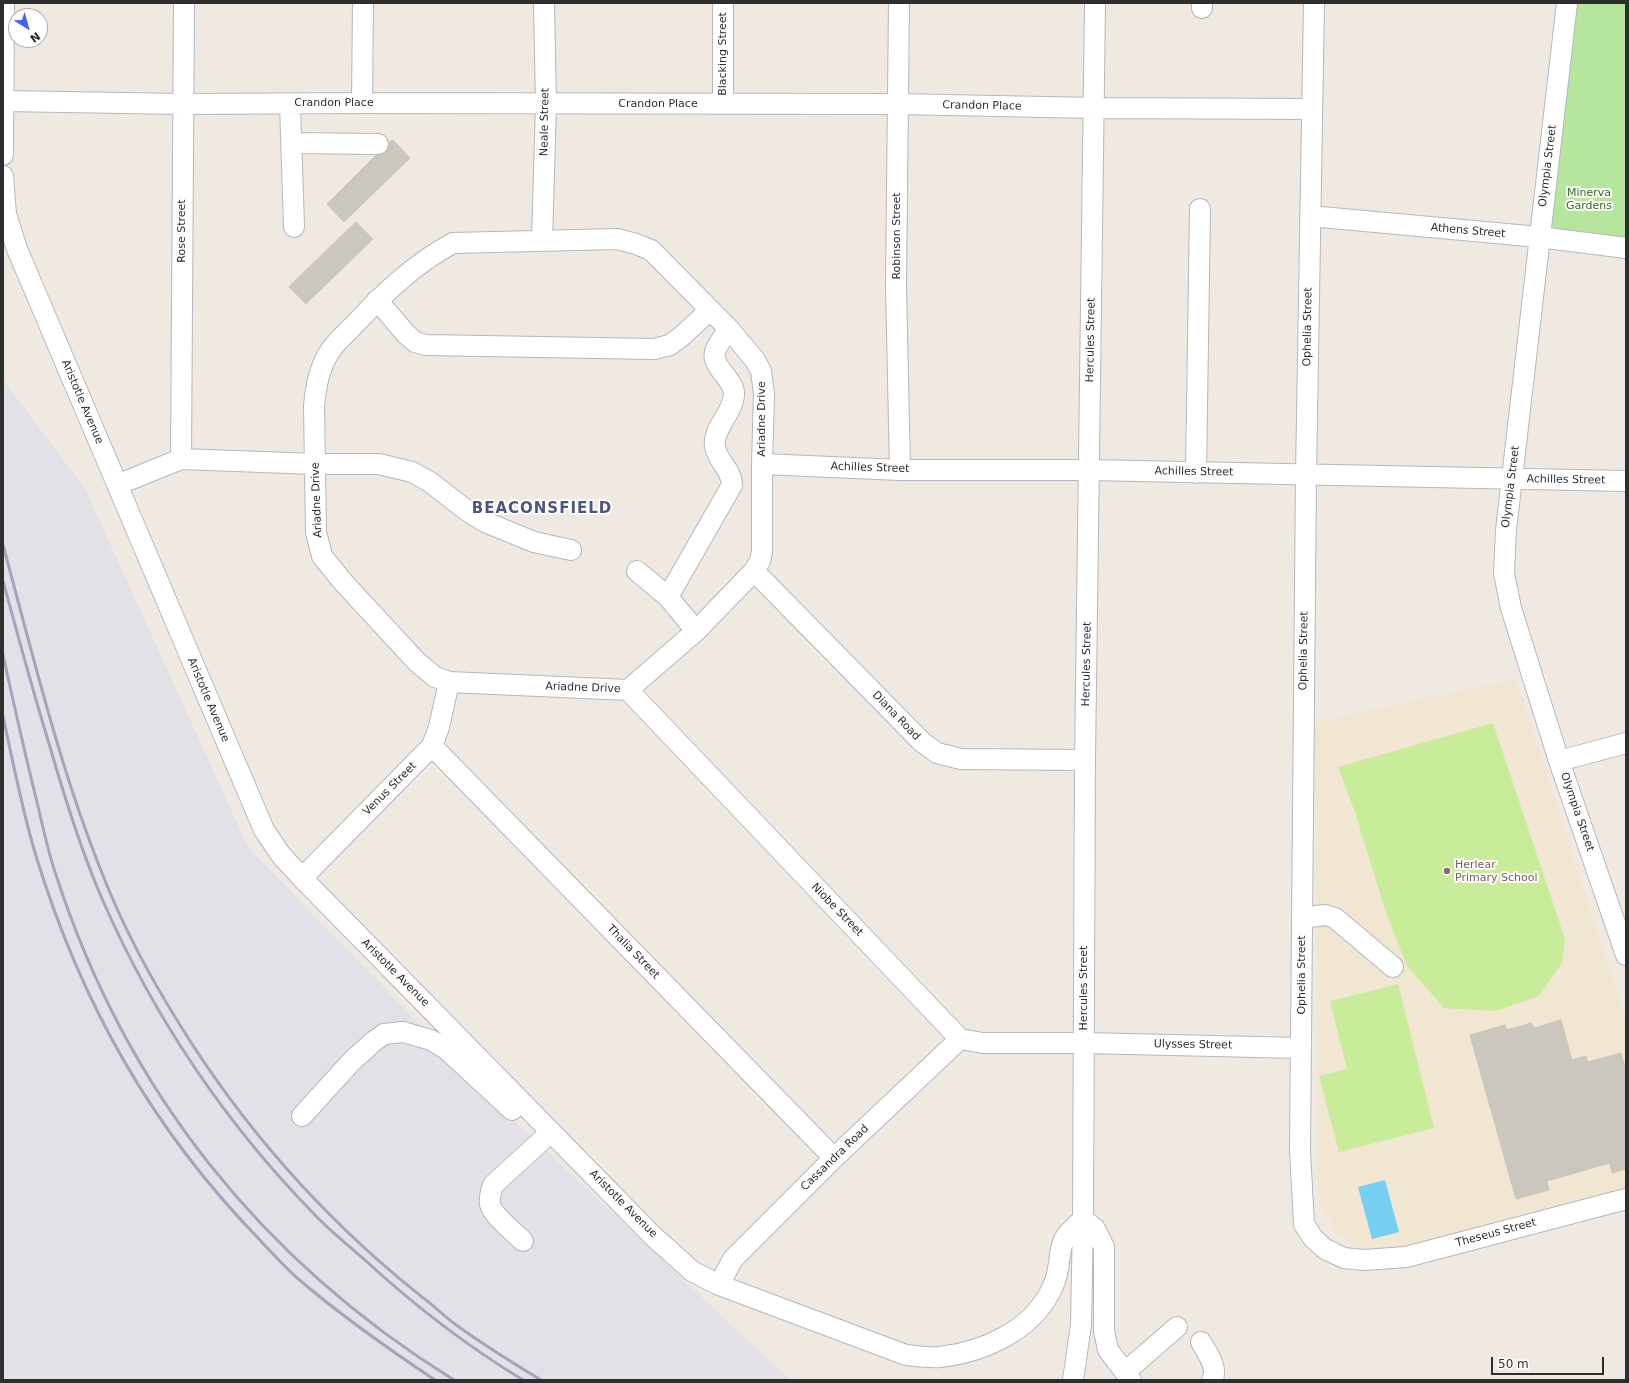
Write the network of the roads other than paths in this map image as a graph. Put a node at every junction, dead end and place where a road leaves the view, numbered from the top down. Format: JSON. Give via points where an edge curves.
{"nodes":[{"id":1,"x":4,"y":3,"type":"edge"},
{"id":2,"x":184,"y":3,"type":"edge"},
{"id":3,"x":363,"y":3,"type":"edge"},
{"id":4,"x":544,"y":3,"type":"edge"},
{"id":5,"x":723,"y":3,"type":"edge"},
{"id":6,"x":899,"y":3,"type":"edge"},
{"id":7,"x":1095,"y":3,"type":"edge"},
{"id":8,"x":1314,"y":3,"type":"edge"},
{"id":9,"x":1567,"y":3,"type":"edge"},
{"id":10,"x":4,"y":101,"type":"junction"},
{"id":11,"x":362,"y":103,"type":"junction"},
{"id":12,"x":183,"y":104,"type":"junction"},
{"id":13,"x":290,"y":104,"type":"junction"},
{"id":14,"x":546,"y":104,"type":"junction"},
{"id":15,"x":723,"y":104,"type":"junction"},
{"id":16,"x":898,"y":104,"type":"junction"},
{"id":17,"x":1094,"y":108,"type":"junction"},
{"id":18,"x":1312,"y":109,"type":"junction"},
{"id":19,"x":292,"y":143,"type":"junction"},
{"id":20,"x":378,"y":144,"type":"dead end"},
{"id":21,"x":3,"y":156,"type":"edge"},
{"id":22,"x":3,"y":176,"type":"edge"},
{"id":23,"x":1200,"y":209,"type":"dead end"},
{"id":24,"x":1310,"y":216,"type":"junction"},
{"id":25,"x":294,"y":227,"type":"dead end"},
{"id":26,"x":1539,"y":238,"type":"junction"},
{"id":27,"x":542,"y":241,"type":"junction"},
{"id":28,"x":1626,"y":248,"type":"edge"},
{"id":29,"x":377,"y":300,"type":"junction"},
{"id":30,"x":710,"y":310,"type":"junction"},
{"id":31,"x":729,"y":329,"type":"junction"},
{"id":32,"x":181,"y":459,"type":"junction"},
{"id":33,"x":316,"y":464,"type":"junction"},
{"id":34,"x":762,"y":464,"type":"junction"},
{"id":35,"x":900,"y":470,"type":"junction"},
{"id":36,"x":1090,"y":470,"type":"junction"},
{"id":37,"x":1196,"y":473,"type":"junction"},
{"id":38,"x":1306,"y":475,"type":"junction"},
{"id":39,"x":1512,"y":478,"type":"junction"},
{"id":40,"x":1626,"y":481,"type":"edge"},
{"id":41,"x":117,"y":485,"type":"junction"},
{"id":42,"x":571,"y":550,"type":"dead end"},
{"id":43,"x":637,"y":571,"type":"dead end"},
{"id":44,"x":754,"y":571,"type":"junction"},
{"id":45,"x":668,"y":597,"type":"junction"},
{"id":46,"x":696,"y":631,"type":"junction"},
{"id":47,"x":449,"y":682,"type":"junction"},
{"id":48,"x":628,"y":690,"type":"junction"},
{"id":49,"x":1626,"y":743,"type":"edge"},
{"id":50,"x":432,"y":746,"type":"junction"},
{"id":51,"x":1085,"y":760,"type":"junction"},
{"id":52,"x":1559,"y":760,"type":"junction"},
{"id":53,"x":302,"y":878,"type":"junction"},
{"id":54,"x":1302,"y":918,"type":"junction"},
{"id":55,"x":1626,"y":956,"type":"edge"},
{"id":56,"x":1393,"y":967,"type":"dead end"},
{"id":57,"x":960,"y":1039,"type":"junction"},
{"id":58,"x":1084,"y":1043,"type":"junction"},
{"id":59,"x":1302,"y":1048,"type":"junction"},
{"id":60,"x":302,"y":1116,"type":"dead end"},
{"id":61,"x":547,"y":1135,"type":"junction"},
{"id":62,"x":834,"y":1158,"type":"junction"},
{"id":63,"x":1626,"y":1199,"type":"edge"},
{"id":64,"x":1083,"y":1219,"type":"junction"},
{"id":65,"x":522,"y":1241,"type":"dead end"},
{"id":66,"x":1364,"y":1260,"type":"joint"},
{"id":67,"x":719,"y":1285,"type":"junction"},
{"id":68,"x":1081,"y":1325,"type":"junction"},
{"id":69,"x":1177,"y":1327,"type":"dead end"},
{"id":70,"x":1202,"y":1342,"type":"dead end"},
{"id":71,"x":1128,"y":1376,"type":"edge"},
{"id":72,"x":1073,"y":1380,"type":"edge"},
{"id":73,"x":1086,"y":1380,"type":"edge"},
{"id":74,"x":1212,"y":1380,"type":"edge"}],
"edges":[{"from":1,"to":10,"type":"street"},
{"from":2,"to":12,"type":"street","name":"Rose Street"},
{"from":3,"to":11,"type":"street"},
{"from":4,"to":14,"type":"street","name":"Neale Street"},
{"from":5,"to":15,"type":"street","name":"Blacking Street"},
{"from":6,"to":16,"type":"street","name":"Robinson Street"},
{"from":7,"to":17,"type":"street","name":"Hercules Street"},
{"from":8,"to":18,"type":"street","name":"Ophelia Street"},
{"from":9,"to":26,"type":"street","name":"Olympia Street"},
{"from":10,"to":12,"type":"street","name":"Crandon Place"},
{"from":10,"to":21,"type":"street"},
{"from":11,"to":13,"type":"street","name":"Crandon Place"},
{"from":11,"to":14,"type":"street","name":"Crandon Place"},
{"from":12,"to":13,"type":"street","name":"Crandon Place"},
{"from":12,"to":32,"type":"street","name":"Rose Street"},
{"from":13,"to":19,"type":"street"},
{"from":14,"to":15,"type":"street","name":"Crandon Place"},
{"from":14,"to":27,"type":"street","name":"Neale Street"},
{"from":15,"to":16,"type":"street","name":"Crandon Place"},
{"from":16,"to":17,"type":"street","name":"Crandon Place"},
{"from":16,"to":35,"type":"street","name":"Robinson Street","via":[[896,285]]},
{"from":17,"to":18,"type":"street","name":"Crandon Place"},
{"from":17,"to":36,"type":"street","name":"Hercules Street"},
{"from":18,"to":24,"type":"street","name":"Ophelia Street"},
{"from":19,"to":20,"type":"street"},
{"from":19,"to":25,"type":"street"},
{"from":22,"to":41,"type":"street","name":"Aristotle Avenue","via":[[6,214],[17,249]]},
{"from":23,"to":37,"type":"street"},
{"from":24,"to":26,"type":"street","name":"Athens Street"},
{"from":24,"to":38,"type":"street","name":"Ophelia Street"},
{"from":26,"to":28,"type":"street","name":"Athens Street"},
{"from":26,"to":39,"type":"street","name":"Olympia Street"},
{"from":27,"to":29,"type":"street","name":"Ariadne Drive","via":[[453,243],[412,269]]},
{"from":27,"to":30,"type":"street","name":"Ariadne Drive","via":[[617,239],[651,250]]},
{"from":29,"to":30,"type":"street","via":[[406,334],[415,342],[426,345],[654,349],[670,345]]},
{"from":29,"to":33,"type":"street","name":"Ariadne Drive","via":[[331,350],[320,372],[314,406]]},
{"from":30,"to":31,"type":"street","name":"Ariadne Drive"},
{"from":31,"to":34,"type":"street","name":"Ariadne Drive","via":[[755,360],[763,379]]},
{"from":31,"to":45,"type":"street","via":[[715,350],[714,356],[721,371],[732,382],[734,395],[714,440],[716,453],[732,477],[732,485]]},
{"from":32,"to":33,"type":"street"},
{"from":32,"to":41,"type":"street"},
{"from":33,"to":42,"type":"street","via":[[379,464],[412,472],[485,522],[534,542]]},
{"from":33,"to":47,"type":"street","name":"Ariadne Drive","via":[[316,532],[322,556],[417,662],[435,677]]},
{"from":34,"to":35,"type":"street","name":"Achilles Street"},
{"from":34,"to":44,"type":"street","name":"Ariadne Drive","via":[[762,550],[760,561]]},
{"from":35,"to":36,"type":"street","name":"Achilles Street"},
{"from":36,"to":37,"type":"street","name":"Achilles Street"},
{"from":36,"to":51,"type":"street","name":"Hercules Street"},
{"from":37,"to":38,"type":"street","name":"Achilles Street"},
{"from":38,"to":39,"type":"street","name":"Achilles Street"},
{"from":38,"to":54,"type":"street","name":"Ophelia Street"},
{"from":39,"to":40,"type":"street","name":"Achilles Street"},
{"from":39,"to":52,"type":"street","name":"Olympia Street","via":[[1504,545],[1505,583]]},
{"from":41,"to":53,"type":"street","name":"Aristotle Avenue","via":[[264,830],[281,855]]},
{"from":43,"to":45,"type":"street"},
{"from":44,"to":46,"type":"street","name":"Ariadne Drive"},
{"from":44,"to":51,"type":"street","name":"Diana Road","via":[[922,742],[937,753],[961,759]]},
{"from":45,"to":46,"type":"street"},
{"from":46,"to":48,"type":"street","name":"Ariadne Drive"},
{"from":47,"to":48,"type":"street","name":"Ariadne Drive"},
{"from":47,"to":50,"type":"street","name":"Venus Street","via":[[439,728]]},
{"from":48,"to":57,"type":"street","name":"Niobe Street"},
{"from":49,"to":52,"type":"street"},
{"from":50,"to":53,"type":"street","name":"Venus Street"},
{"from":50,"to":62,"type":"street","name":"Thalia Street"},
{"from":51,"to":58,"type":"street","name":"Hercules Street"},
{"from":52,"to":55,"type":"street","name":"Olympia Street"},
{"from":53,"to":61,"type":"street","name":"Aristotle Avenue"},
{"from":54,"to":56,"type":"street","via":[[1335,918]]},
{"from":54,"to":59,"type":"street","name":"Ophelia Street"},
{"from":57,"to":58,"type":"street","via":[[982,1043]]},
{"from":57,"to":62,"type":"street","name":"Cassandra Road"},
{"from":58,"to":59,"type":"street","name":"Ulysses Street"},
{"from":58,"to":64,"type":"street","name":"Hercules Street"},
{"from":59,"to":66,"type":"street","name":"Ophelia Street","via":[[1300,1151],[1304,1224],[1313,1238],[1325,1249],[1344,1258]]},
{"from":60,"to":61,"type":"street","via":[[351,1062],[373,1042],[384,1034],[403,1032],[431,1040],[446,1049]]},
{"from":61,"to":65,"type":"street","via":[[493,1185],[490,1195],[492,1211]]},
{"from":61,"to":67,"type":"street","name":"Aristotle Avenue","via":[[686,1266]]},
{"from":62,"to":67,"type":"street","name":"Cassandra Road","via":[[733,1259]]},
{"from":63,"to":66,"type":"street","name":"Theseus Street","via":[[1406,1257]]},
{"from":64,"to":67,"type":"street","name":"Aristotle Avenue","via":[[1062,1245],[1059,1273],[1039,1309],[1012,1334],[966,1352],[938,1357],[906,1355]]},
{"from":64,"to":68,"type":"street","name":"Hercules Street"},
{"from":64,"to":71,"type":"street","via":[[1094,1229],[1104,1246],[1104,1331],[1108,1350]]},
{"from":68,"to":72,"type":"street","name":"Hercules Street"},
{"from":68,"to":73,"type":"street","name":"Hercules Street"},
{"from":69,"to":71,"type":"street"},
{"from":70,"to":74,"type":"street","via":[[1214,1367]]}]}
